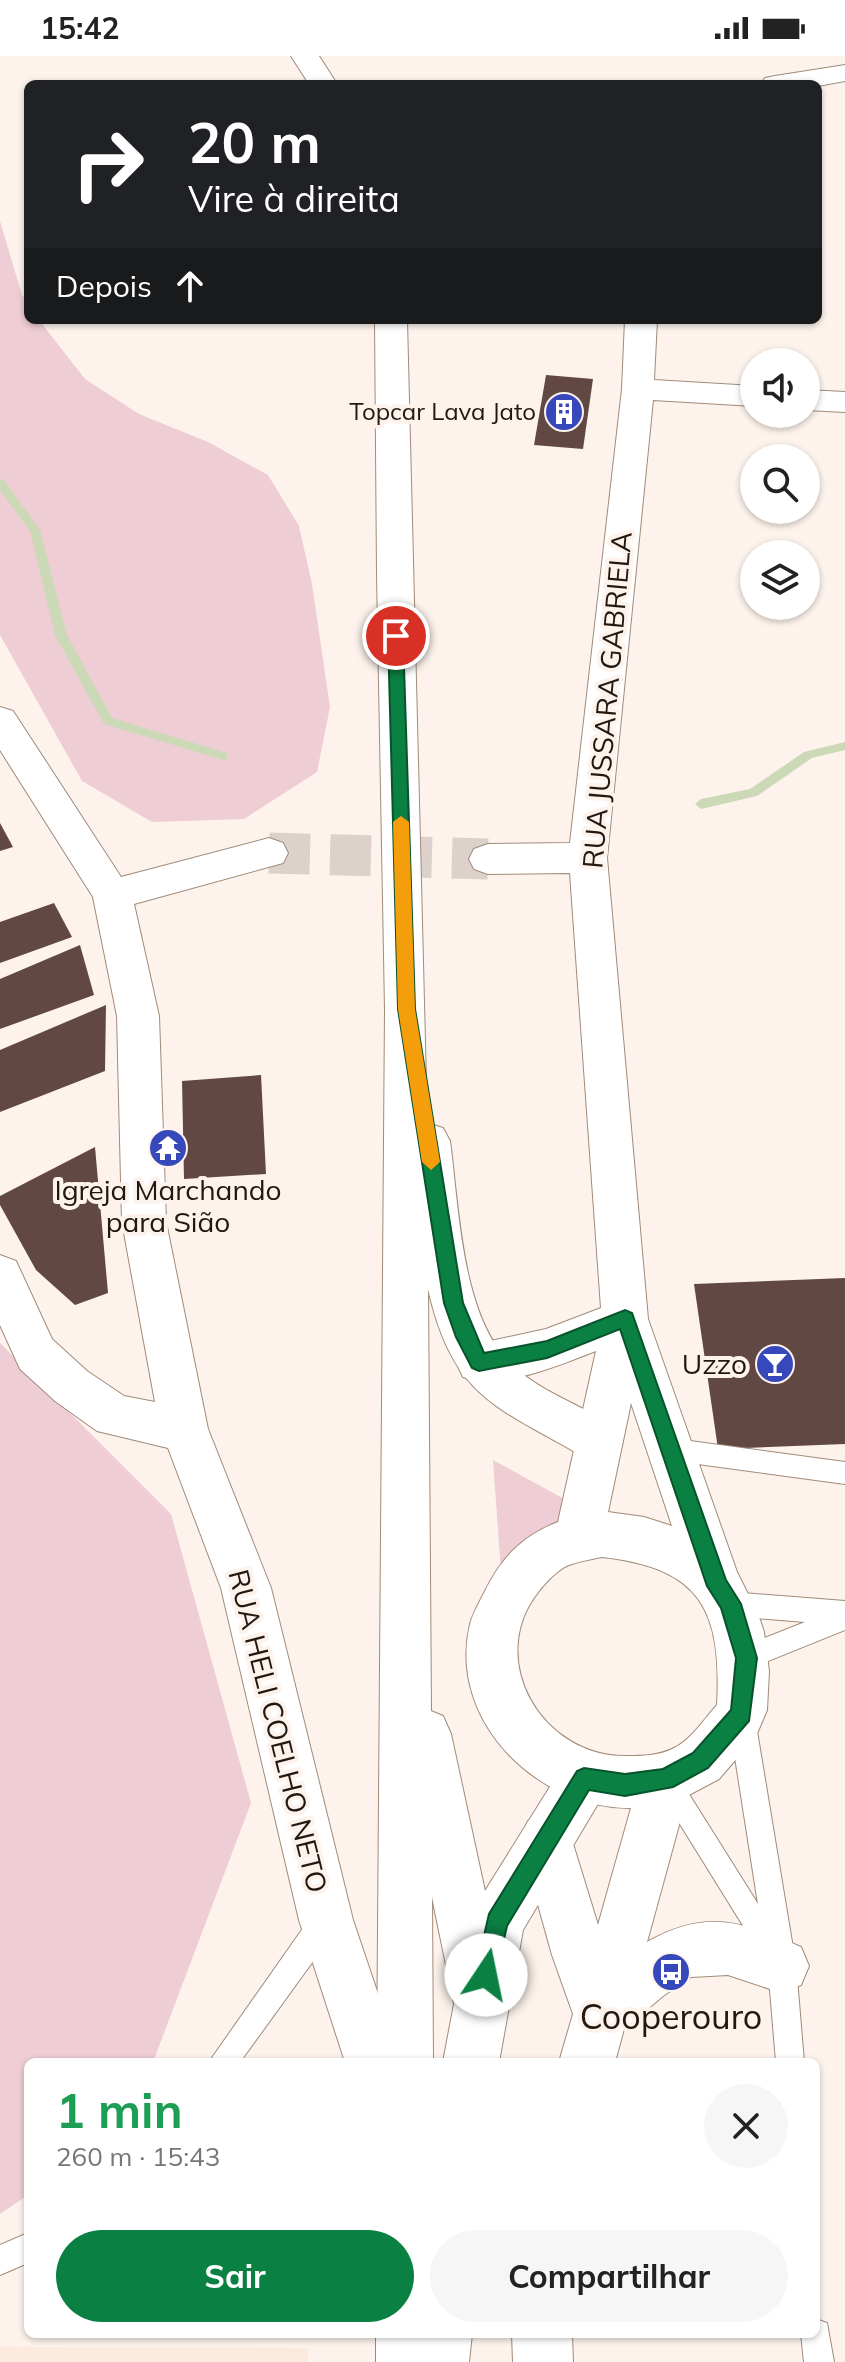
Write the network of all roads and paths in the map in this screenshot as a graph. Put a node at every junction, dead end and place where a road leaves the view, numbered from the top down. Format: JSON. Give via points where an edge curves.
{"nodes":[{"id":1,"x":303,"y":56,"type":"edge"},
{"id":2,"x":845,"y":73,"type":"edge"},
{"id":3,"x":290,"y":80,"type":"edge"},
{"id":4,"x":320,"y":80,"type":"edge"},
{"id":5,"x":800,"y":80,"type":"edge"},
{"id":6,"x":391,"y":324,"type":"edge"},
{"id":7,"x":641,"y":324,"type":"edge"},
{"id":8,"x":638,"y":389,"type":"junction"},
{"id":9,"x":740,"y":395,"type":"edge"},
{"id":10,"x":820,"y":401,"type":"edge"},
{"id":11,"x":845,"y":402,"type":"edge"},
{"id":12,"x":0,"y":720,"type":"edge"},
{"id":13,"x":269,"y":853,"type":"tunnel mouth"},
{"id":14,"x":588,"y":858,"type":"junction"},
{"id":15,"x":488,"y":859,"type":"tunnel mouth"},
{"id":16,"x":112,"y":895,"type":"junction"},
{"id":17,"x":406,"y":1009,"type":"junction"},
{"id":18,"x":0,"y":1275,"type":"edge"},
{"id":19,"x":625,"y":1319,"type":"junction"},
{"id":20,"x":479,"y":1362,"type":"junction"},
{"id":21,"x":184,"y":1429,"type":"junction"},
{"id":22,"x":599,"y":1441,"type":"junction"},
{"id":23,"x":668,"y":1449,"type":"junction"},
{"id":24,"x":845,"y":1473,"type":"edge"},
{"id":25,"x":578,"y":1540,"type":"junction"},
{"id":26,"x":724,"y":1595,"type":"junction"},
{"id":27,"x":845,"y":1616,"type":"edge"},
{"id":28,"x":746,"y":1658,"type":"junction"},
{"id":29,"x":406,"y":1666,"type":"junction"},
{"id":30,"x":741,"y":1714,"type":"junction"},
{"id":31,"x":584,"y":1779,"type":"junction"},
{"id":32,"x":665,"y":1779,"type":"junction"},
{"id":33,"x":547,"y":1840,"type":"junction"},
{"id":34,"x":326,"y":1920,"type":"junction"},
{"id":35,"x":782,"y":1966,"type":"junction"},
{"id":36,"x":481,"y":2002,"type":"junction"},
{"id":37,"x":593,"y":2038,"type":"edge"},
{"id":38,"x":226,"y":2058,"type":"edge"},
{"id":39,"x":372,"y":2058,"type":"edge"},
{"id":40,"x":405,"y":2058,"type":"edge"},
{"id":41,"x":472,"y":2058,"type":"edge"},
{"id":42,"x":790,"y":2058,"type":"edge"},
{"id":43,"x":24,"y":2250,"type":"edge"},
{"id":44,"x":0,"y":2260,"type":"edge"},
{"id":45,"x":406,"y":2338,"type":"edge"},
{"id":46,"x":442,"y":2338,"type":"edge"},
{"id":47,"x":542,"y":2338,"type":"edge"},
{"id":48,"x":816,"y":2338,"type":"edge"},
{"id":49,"x":406,"y":2362,"type":"edge"},
{"id":50,"x":439,"y":2362,"type":"edge"},
{"id":51,"x":543,"y":2362,"type":"edge"},
{"id":52,"x":819,"y":2362,"type":"edge"}],
"edges":[{"from":1,"to":3,"type":"street"},
{"from":1,"to":4,"type":"street"},
{"from":2,"to":5,"type":"street"},
{"from":6,"to":17,"type":"street"},
{"from":7,"to":8,"type":"street","name":"RUA JUSSARA GABRIELA"},
{"from":8,"to":9,"type":"street"},
{"from":8,"to":14,"type":"street","name":"RUA JUSSARA GABRIELA"},
{"from":10,"to":11,"type":"street"},
{"from":12,"to":16,"type":"street","name":"RUA HELI COELHO NETO"},
{"from":13,"to":16,"type":"street"},
{"from":14,"to":15,"type":"street"},
{"from":14,"to":19,"type":"street","name":"RUA JUSSARA GABRIELA"},
{"from":16,"to":21,"type":"street","name":"RUA HELI COELHO NETO","via":[[138,1016],[144,1222]]},
{"from":17,"to":20,"type":"street","via":[[453,1303]]},
{"from":17,"to":29,"type":"street"},
{"from":18,"to":21,"type":"street","via":[[36,1354],[71,1386],[114,1416]]},
{"from":19,"to":20,"type":"street","via":[[547,1349]]},
{"from":19,"to":22,"type":"street","name":"RUA JUSSARA GABRIELA"},
{"from":19,"to":23,"type":"street","name":"RUA JUSSARA GABRIELA"},
{"from":20,"to":22,"type":"street","via":[[495,1379]]},
{"from":21,"to":34,"type":"street","name":"RUA HELI COELHO NETO","via":[[246,1588]]},
{"from":22,"to":25,"type":"street","name":"RUA JUSSARA GABRIELA"},
{"from":23,"to":24,"type":"lane"},
{"from":23,"to":26,"type":"street","name":"RUA JUSSARA GABRIELA"},
{"from":25,"to":26,"type":"street","via":[[602,1534],[645,1538],[685,1556]]},
{"from":25,"to":31,"type":"street","via":[[561,1544],[526,1567],[502,1601],[491,1642],[496,1686],[515,1727],[547,1759]]},
{"from":26,"to":27,"type":"lane"},
{"from":26,"to":28,"type":"street"},
{"from":27,"to":28,"type":"lane"},
{"from":28,"to":30,"type":"street"},
{"from":29,"to":36,"type":"street"},
{"from":29,"to":40,"type":"street"},
{"from":30,"to":32,"type":"street","via":[[701,1761]]},
{"from":30,"to":35,"type":"lane"},
{"from":31,"to":32,"type":"street","via":[[625,1785]]},
{"from":31,"to":33,"type":"street"},
{"from":32,"to":35,"type":"lane"},
{"from":32,"to":37,"type":"street"},
{"from":33,"to":36,"type":"street","via":[[497,1922]]},
{"from":33,"to":37,"type":"street","via":[[579,1955]]},
{"from":34,"to":38,"type":"lane"},
{"from":34,"to":39,"type":"street","name":"RUA HELI COELHO NETO"},
{"from":35,"to":37,"type":"street","via":[[728,1948],[690,1948],[665,1961]]},
{"from":35,"to":42,"type":"lane"},
{"from":36,"to":41,"type":"street"},
{"from":43,"to":44,"type":"lane"},
{"from":45,"to":49,"type":"street"},
{"from":46,"to":50,"type":"street"},
{"from":47,"to":51,"type":"street"},
{"from":48,"to":52,"type":"lane"}]}
